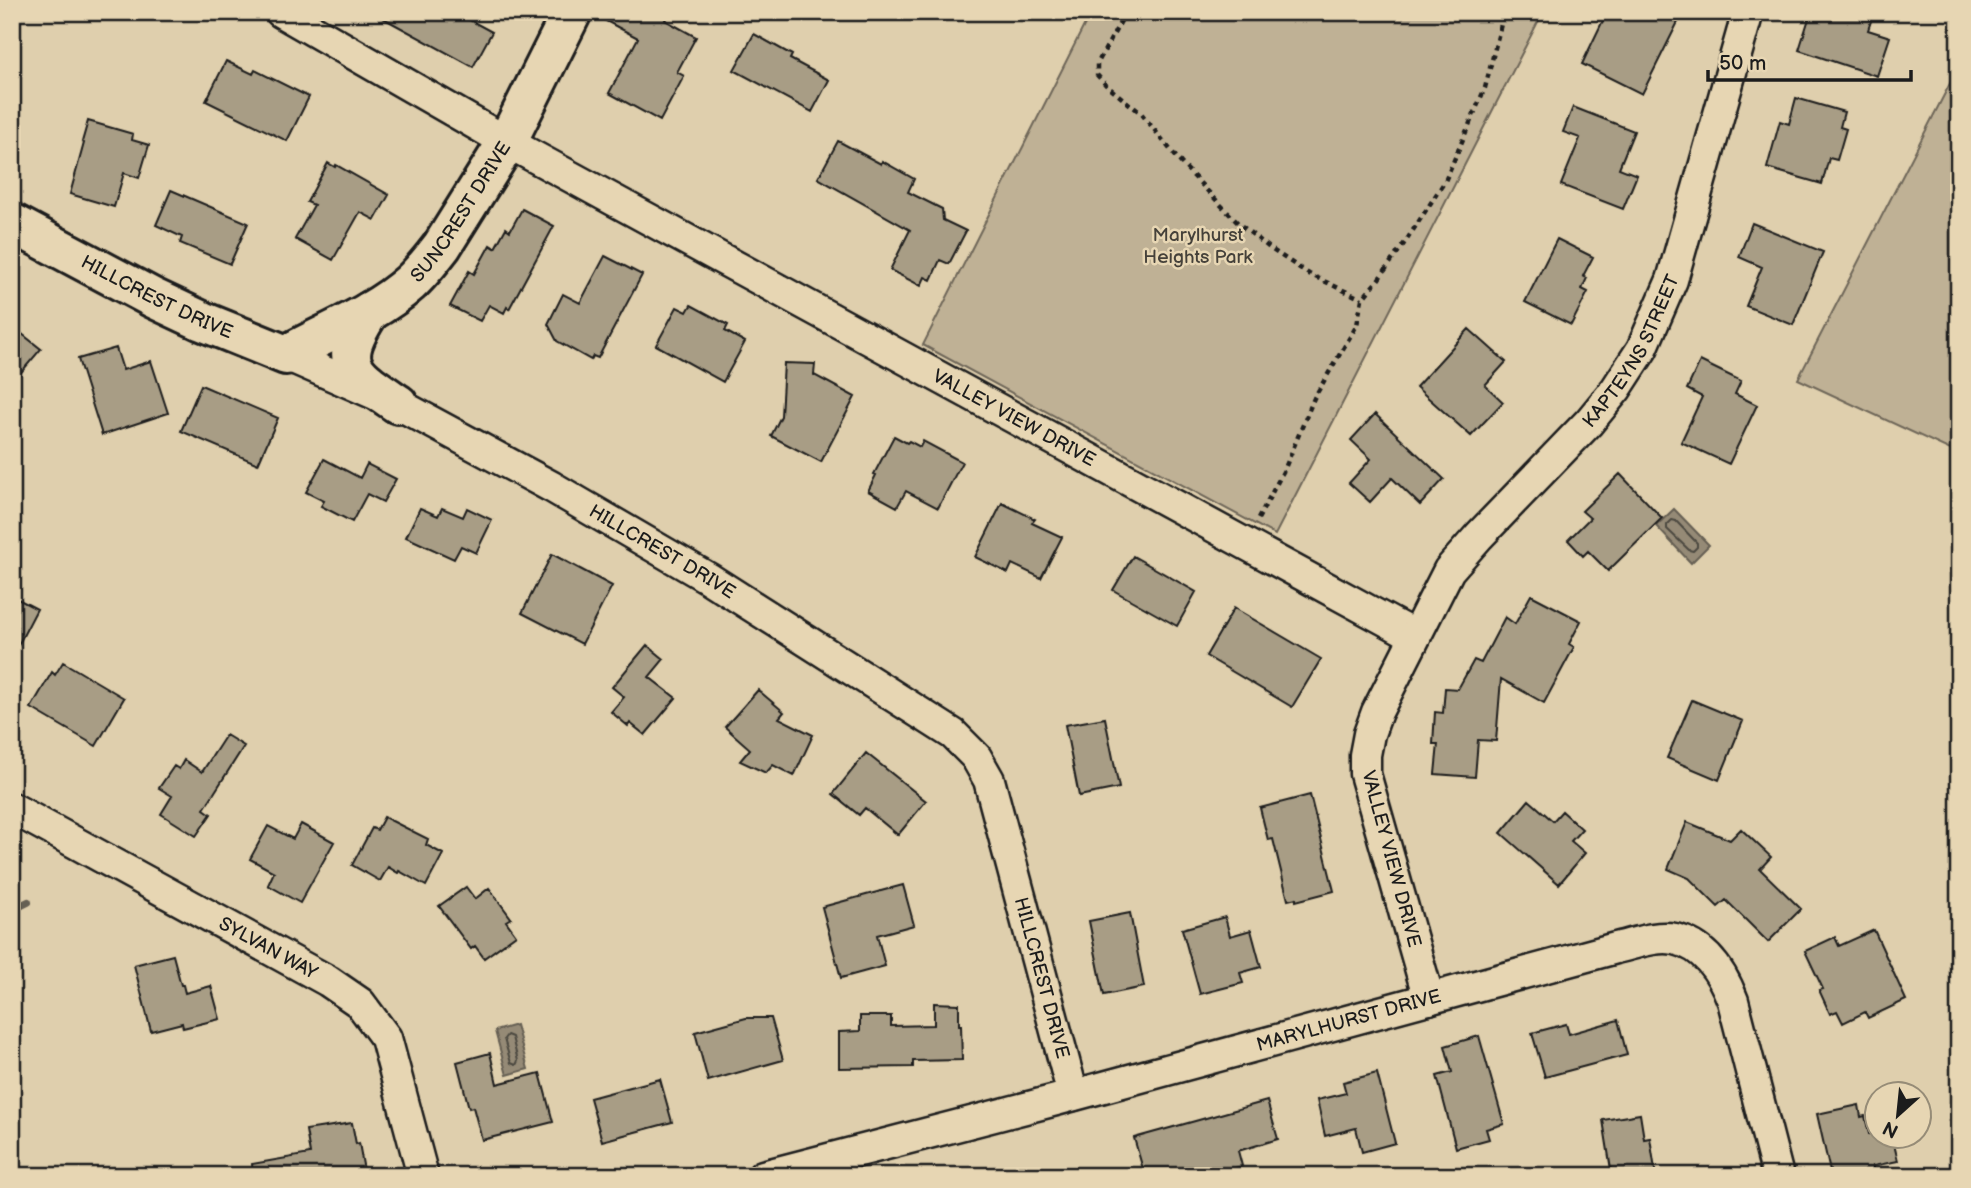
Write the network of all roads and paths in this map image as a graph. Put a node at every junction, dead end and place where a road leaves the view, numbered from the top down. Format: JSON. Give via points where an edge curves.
{"nodes":[{"id":1,"x":281,"y":12,"type":"edge"},
{"id":2,"x":572,"y":12,"type":"edge"},
{"id":3,"x":1126,"y":12,"type":"edge"},
{"id":4,"x":1504,"y":12,"type":"edge"},
{"id":5,"x":1748,"y":12,"type":"edge"},
{"id":6,"x":507,"y":142,"type":"junction"},
{"id":7,"x":12,"y":223,"type":"edge"},
{"id":8,"x":1362,"y":299,"type":"junction"},
{"id":9,"x":370,"y":311,"type":"junction"},
{"id":10,"x":286,"y":355,"type":"junction"},
{"id":11,"x":398,"y":404,"type":"junction"},
{"id":12,"x":1258,"y":520,"type":"dead end"},
{"id":13,"x":1415,"y":636,"type":"junction"},
{"id":14,"x":12,"y":808,"type":"edge"},
{"id":15,"x":1429,"y":999,"type":"junction"},
{"id":16,"x":1073,"y":1095,"type":"junction"},
{"id":17,"x":422,"y":1176,"type":"edge"},
{"id":18,"x":763,"y":1176,"type":"edge"},
{"id":19,"x":1778,"y":1176,"type":"edge"}],
"edges":[{"from":1,"to":6,"type":"street","name":"VALLEY VIEW DRIVE"},
{"from":2,"to":6,"type":"street","name":"SUNCREST DRIVE"},
{"from":3,"to":8,"type":"path","via":[[1097,64],[1097,75],[1141,113],[1238,223],[1309,274]]},
{"from":4,"to":8,"type":"path","via":[[1485,88],[1445,181]]},
{"from":5,"to":13,"type":"street","name":"KAPTEYNS STREET","via":[[1672,280],[1642,349],[1589,422],[1449,570]]},
{"from":6,"to":9,"type":"street","name":"SUNCREST DRIVE","via":[[430,262],[393,297]]},
{"from":6,"to":13,"type":"street","name":"VALLEY VIEW DRIVE"},
{"from":7,"to":10,"type":"street","name":"HILLCREST DRIVE","via":[[165,304]]},
{"from":8,"to":12,"type":"path","via":[[1357,325],[1314,398]]},
{"from":9,"to":10,"type":"street","name":"SUNCREST DRIVE"},
{"from":9,"to":11,"type":"street","via":[[351,344],[355,370]]},
{"from":10,"to":11,"type":"street","name":"HILLCREST DRIVE"},
{"from":11,"to":16,"type":"street","name":"HILLCREST DRIVE","via":[[708,578],[953,734],[976,757],[989,780]]},
{"from":13,"to":15,"type":"street","name":"VALLEY VIEW DRIVE","via":[[1377,712],[1367,745],[1365,774]]},
{"from":14,"to":17,"type":"street","name":"SYLVAN WAY","via":[[328,981],[360,1003],[386,1038]]},
{"from":15,"to":16,"type":"street","name":"MARYLHURST DRIVE"},
{"from":15,"to":19,"type":"street","name":"MARYLHURST DRIVE","via":[[1653,939],[1675,939],[1697,948],[1715,965],[1733,1001]]},
{"from":16,"to":18,"type":"street","name":"MARYLHURST DRIVE"}]}
